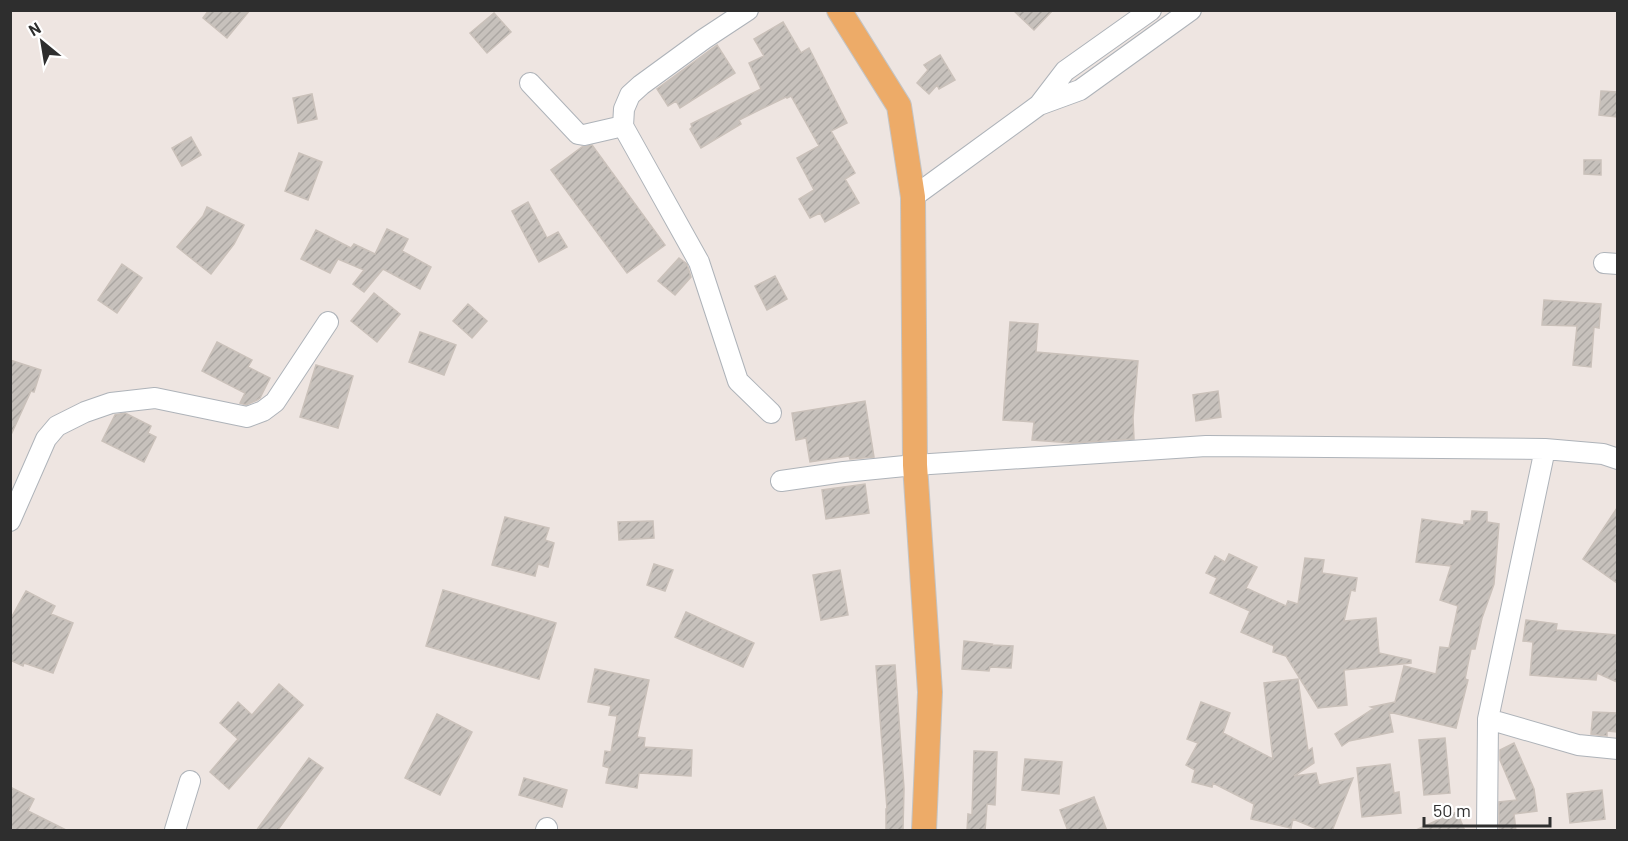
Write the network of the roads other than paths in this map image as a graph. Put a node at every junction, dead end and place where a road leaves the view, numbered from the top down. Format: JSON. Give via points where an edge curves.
{"nodes":[{"id":1,"x":748,"y":10,"type":"edge"},
{"id":2,"x":839,"y":10,"type":"edge"},
{"id":3,"x":1151,"y":10,"type":"edge"},
{"id":4,"x":1191,"y":10,"type":"edge"},
{"id":5,"x":530,"y":83,"type":"dead end"},
{"id":6,"x":1039,"y":105,"type":"junction"},
{"id":7,"x":623,"y":126,"type":"junction"},
{"id":8,"x":913,"y":197,"type":"junction"},
{"id":9,"x":328,"y":322,"type":"dead end"},
{"id":10,"x":771,"y":413,"type":"dead end"},
{"id":11,"x":1545,"y":449,"type":"junction"},
{"id":12,"x":1617,"y":459,"type":"edge"},
{"id":13,"x":915,"y":465,"type":"junction"},
{"id":14,"x":782,"y":481,"type":"dead end"},
{"id":15,"x":10,"y":521,"type":"edge"},
{"id":16,"x":1488,"y":718,"type":"junction"},
{"id":17,"x":1617,"y":749,"type":"edge"},
{"id":18,"x":190,"y":781,"type":"dead end"},
{"id":19,"x":175,"y":831,"type":"edge"},
{"id":20,"x":924,"y":831,"type":"edge"},
{"id":21,"x":1487,"y":831,"type":"edge"}],
"edges":[{"from":1,"to":7,"type":"street","via":[[630,95]]},
{"from":2,"to":8,"type":"main road","via":[[899,106]]},
{"from":3,"to":6,"type":"street","via":[[1065,71]]},
{"from":4,"to":6,"type":"street","via":[[1080,90]]},
{"from":5,"to":7,"type":"street","via":[[578,134]]},
{"from":6,"to":8,"type":"street"},
{"from":7,"to":10,"type":"street","via":[[699,262],[738,381]]},
{"from":8,"to":13,"type":"main road"},
{"from":9,"to":15,"type":"street","via":[[275,402],[263,411],[247,417],[155,398],[111,403],[57,426],[46,439]]},
{"from":11,"to":12,"type":"street","via":[[1603,454]]},
{"from":11,"to":13,"type":"street","via":[[1206,446]]},
{"from":11,"to":16,"type":"street"},
{"from":13,"to":14,"type":"street"},
{"from":13,"to":20,"type":"main road","via":[[930,692]]},
{"from":16,"to":17,"type":"street","via":[[1578,745]]},
{"from":16,"to":21,"type":"street"},
{"from":18,"to":19,"type":"street"}]}
